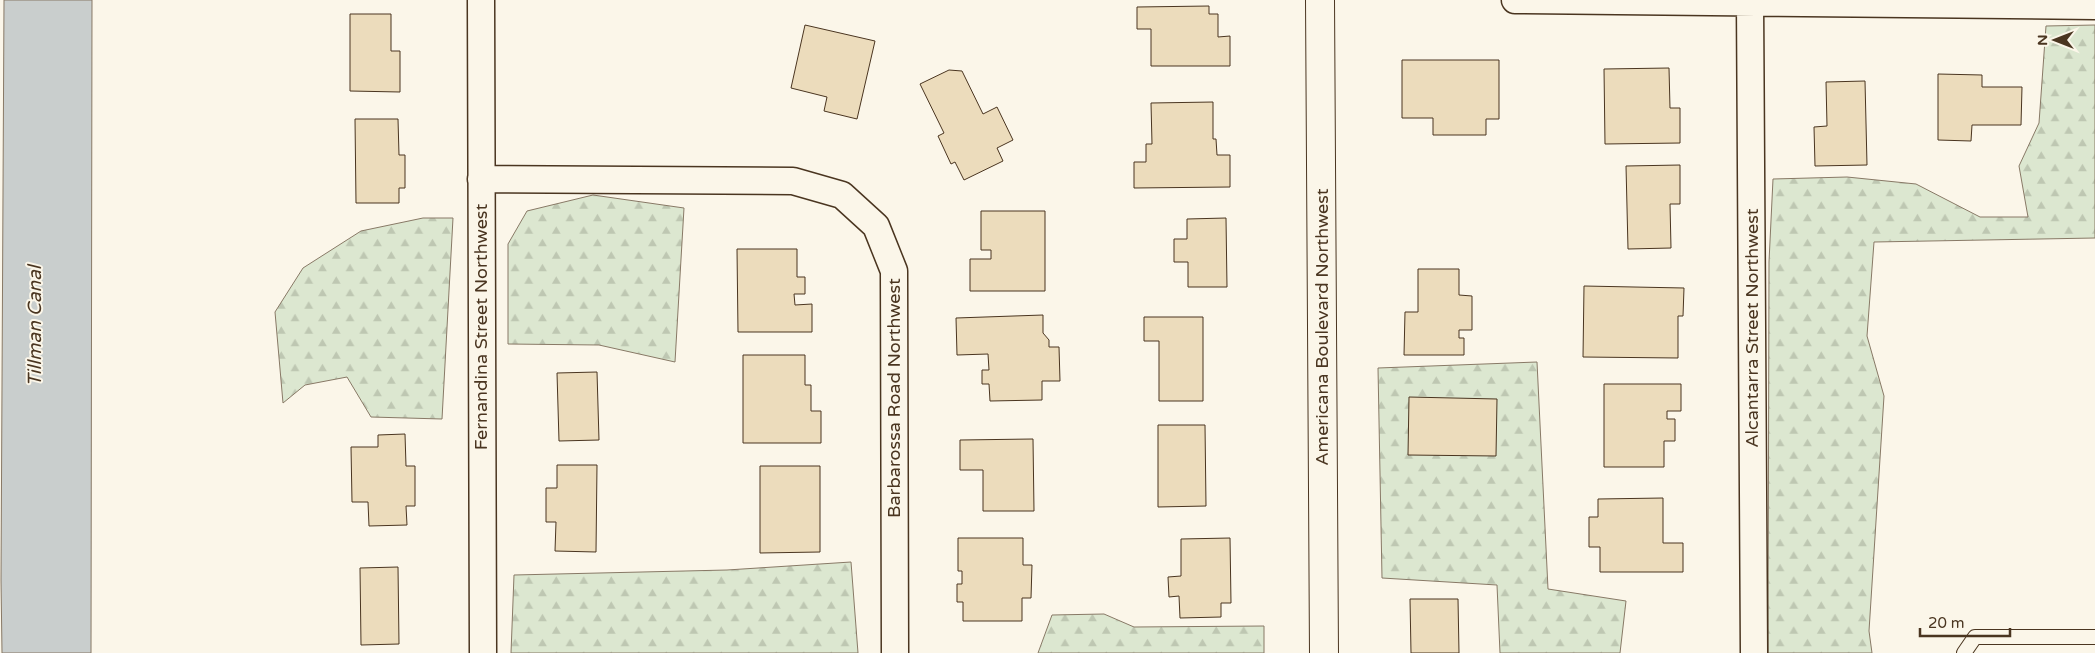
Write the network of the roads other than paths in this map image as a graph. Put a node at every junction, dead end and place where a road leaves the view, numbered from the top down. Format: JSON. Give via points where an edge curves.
{"nodes":[{"id":1,"x":481,"y":0,"type":"edge"},
{"id":2,"x":1320,"y":0,"type":"edge"},
{"id":3,"x":1515,"y":0,"type":"edge"},
{"id":4,"x":1750,"y":2,"type":"junction"},
{"id":5,"x":2095,"y":6,"type":"edge"},
{"id":6,"x":481,"y":179,"type":"junction"},
{"id":7,"x":2095,"y":637,"type":"edge"},
{"id":8,"x":483,"y":653,"type":"edge"},
{"id":9,"x":895,"y":653,"type":"edge"},
{"id":10,"x":1324,"y":653,"type":"edge"},
{"id":11,"x":1754,"y":653,"type":"edge"},
{"id":12,"x":1964,"y":653,"type":"edge"}],
"edges":[{"from":1,"to":6,"type":"street","name":"Fernandina Street Northwest"},
{"from":2,"to":10,"type":"street","name":"Americana Boulevard Northwest"},
{"from":3,"to":4,"type":"street"},
{"from":4,"to":5,"type":"street"},
{"from":4,"to":11,"type":"street","name":"Alcantarra Street Northwest"},
{"from":6,"to":8,"type":"street","name":"Fernandina Street Northwest"},
{"from":6,"to":9,"type":"street","name":"Barbarossa Road Northwest","via":[[792,180],[842,195],[876,226],[894,271]]},
{"from":7,"to":12,"type":"lane","via":[[1975,637]]}]}
